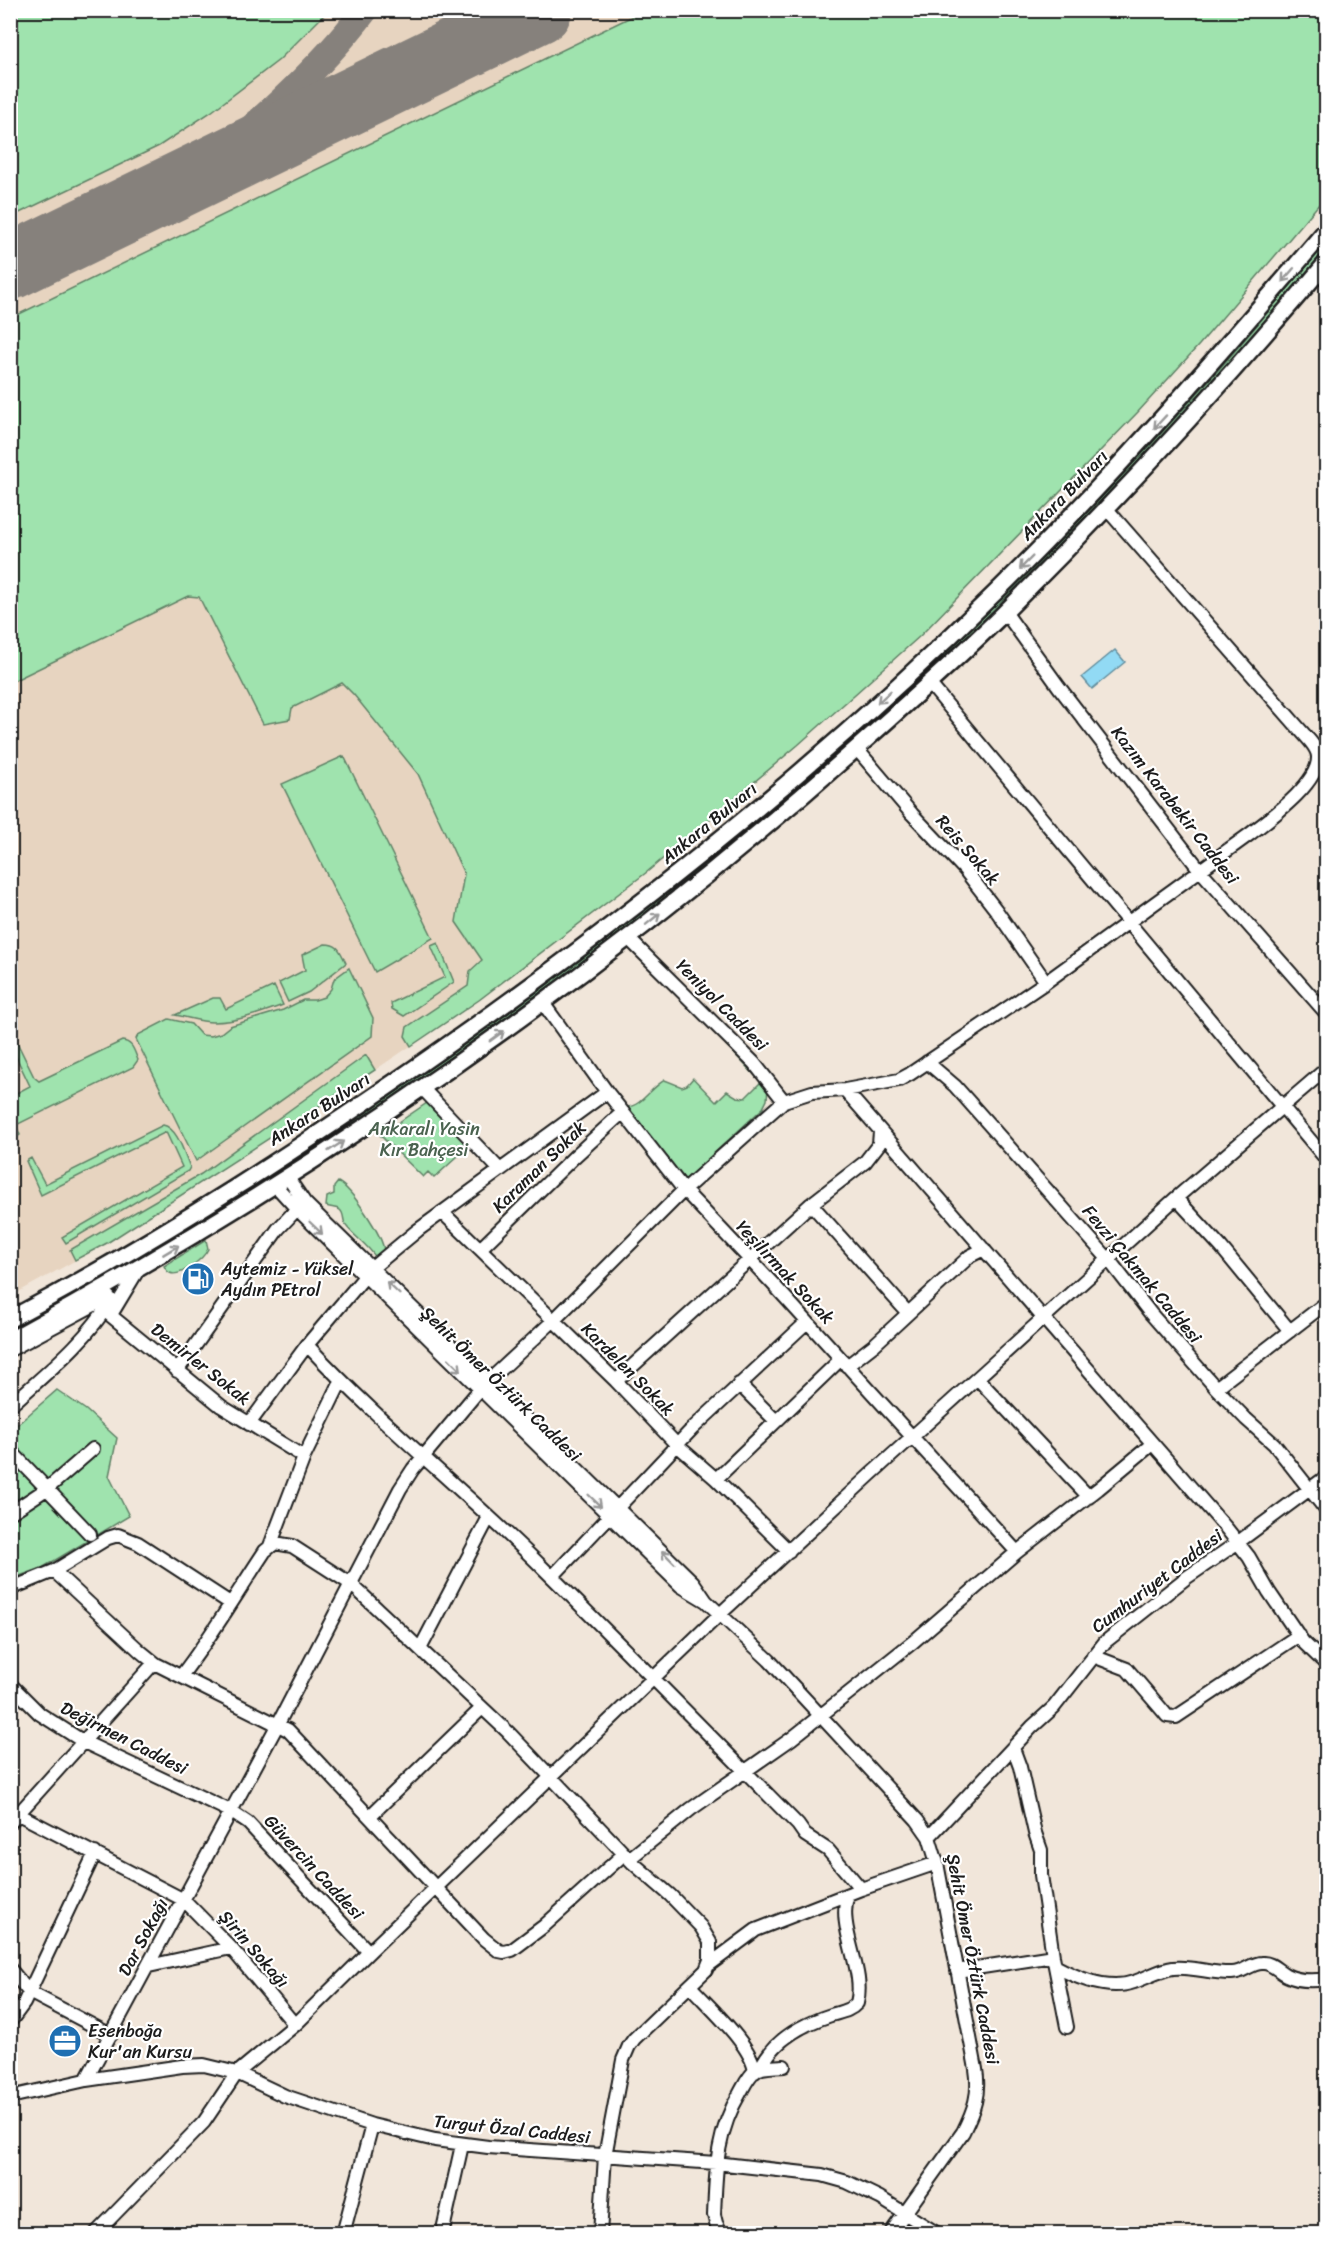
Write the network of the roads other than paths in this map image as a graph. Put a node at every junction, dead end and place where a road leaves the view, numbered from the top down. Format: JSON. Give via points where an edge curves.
{"nodes":[{"id":1,"x":1326,"y":230,"type":"edge"},
{"id":2,"x":1326,"y":263,"type":"edge"},
{"id":3,"x":1106,"y":508,"type":"junction"},
{"id":4,"x":1005,"y":612,"type":"junction"},
{"id":5,"x":929,"y":683,"type":"junction"},
{"id":6,"x":856,"y":748,"type":"junction"},
{"id":7,"x":1200,"y":870,"type":"junction"},
{"id":8,"x":1129,"y":921,"type":"junction"},
{"id":9,"x":629,"y":939,"type":"junction"},
{"id":10,"x":1046,"y":982,"type":"junction"},
{"id":11,"x":543,"y":1003,"type":"junction"},
{"id":12,"x":1326,"y":1013,"type":"edge"},
{"id":13,"x":927,"y":1062,"type":"junction"},
{"id":14,"x":1326,"y":1069,"type":"edge"},
{"id":15,"x":423,"y":1089,"type":"junction"},
{"id":16,"x":845,"y":1090,"type":"junction"},
{"id":17,"x":607,"y":1092,"type":"junction"},
{"id":18,"x":784,"y":1101,"type":"junction"},
{"id":19,"x":1283,"y":1106,"type":"junction"},
{"id":20,"x":623,"y":1112,"type":"junction"},
{"id":21,"x":880,"y":1132,"type":"junction"},
{"id":22,"x":1326,"y":1159,"type":"edge"},
{"id":23,"x":500,"y":1170,"type":"junction"},
{"id":24,"x":282,"y":1182,"type":"junction"},
{"id":25,"x":684,"y":1190,"type":"junction"},
{"id":26,"x":1176,"y":1198,"type":"junction"},
{"id":27,"x":811,"y":1204,"type":"junction"},
{"id":28,"x":297,"y":1209,"type":"junction"},
{"id":29,"x":442,"y":1212,"type":"junction"},
{"id":30,"x":480,"y":1249,"type":"junction"},
{"id":31,"x":984,"y":1249,"type":"junction"},
{"id":32,"x":749,"y":1259,"type":"junction"},
{"id":33,"x":1109,"y":1260,"type":"junction"},
{"id":34,"x":138,"y":1270,"type":"junction"},
{"id":35,"x":368,"y":1271,"type":"junction"},
{"id":36,"x":1326,"y":1303,"type":"edge"},
{"id":37,"x":908,"y":1313,"type":"junction"},
{"id":38,"x":110,"y":1315,"type":"junction"},
{"id":39,"x":1043,"y":1318,"type":"junction"},
{"id":40,"x":10,"y":1319,"type":"edge"},
{"id":41,"x":553,"y":1321,"type":"junction"},
{"id":42,"x":807,"y":1322,"type":"junction"},
{"id":43,"x":1290,"y":1331,"type":"junction"},
{"id":44,"x":10,"y":1340,"type":"edge"},
{"id":45,"x":307,"y":1345,"type":"junction"},
{"id":46,"x":10,"y":1350,"type":"edge"},
{"id":47,"x":844,"y":1363,"type":"junction"},
{"id":48,"x":177,"y":1371,"type":"junction"},
{"id":49,"x":977,"y":1378,"type":"junction"},
{"id":50,"x":341,"y":1381,"type":"junction"},
{"id":51,"x":616,"y":1381,"type":"junction"},
{"id":52,"x":739,"y":1384,"type":"junction"},
{"id":53,"x":484,"y":1385,"type":"junction"},
{"id":54,"x":1216,"y":1388,"type":"junction"},
{"id":55,"x":10,"y":1406,"type":"edge"},
{"id":56,"x":10,"y":1413,"type":"edge"},
{"id":57,"x":776,"y":1421,"type":"junction"},
{"id":58,"x":249,"y":1424,"type":"junction"},
{"id":59,"x":912,"y":1437,"type":"junction"},
{"id":60,"x":1152,"y":1444,"type":"junction"},
{"id":61,"x":678,"y":1446,"type":"junction"},
{"id":62,"x":93,"y":1449,"type":"dead end"},
{"id":63,"x":10,"y":1450,"type":"edge"},
{"id":64,"x":304,"y":1456,"type":"junction"},
{"id":65,"x":423,"y":1456,"type":"junction"},
{"id":66,"x":1326,"y":1477,"type":"edge"},
{"id":67,"x":716,"y":1479,"type":"junction"},
{"id":68,"x":48,"y":1488,"type":"junction"},
{"id":69,"x":1310,"y":1490,"type":"junction"},
{"id":70,"x":1089,"y":1497,"type":"junction"},
{"id":71,"x":1326,"y":1510,"type":"edge"},
{"id":72,"x":614,"y":1512,"type":"junction"},
{"id":73,"x":10,"y":1513,"type":"edge"},
{"id":74,"x":489,"y":1517,"type":"junction"},
{"id":75,"x":90,"y":1534,"type":"dead end"},
{"id":76,"x":1237,"y":1543,"type":"junction"},
{"id":77,"x":270,"y":1546,"type":"junction"},
{"id":78,"x":789,"y":1551,"type":"junction"},
{"id":79,"x":1017,"y":1552,"type":"junction"},
{"id":80,"x":54,"y":1571,"type":"junction"},
{"id":81,"x":552,"y":1577,"type":"junction"},
{"id":82,"x":351,"y":1584,"type":"junction"},
{"id":83,"x":10,"y":1589,"type":"edge"},
{"id":84,"x":230,"y":1603,"type":"junction"},
{"id":85,"x":719,"y":1615,"type":"junction"},
{"id":86,"x":1299,"y":1635,"type":"junction"},
{"id":87,"x":420,"y":1649,"type":"junction"},
{"id":88,"x":1093,"y":1656,"type":"junction"},
{"id":89,"x":154,"y":1663,"type":"junction"},
{"id":90,"x":1326,"y":1664,"type":"edge"},
{"id":91,"x":181,"y":1676,"type":"junction"},
{"id":92,"x":653,"y":1679,"type":"junction"},
{"id":93,"x":10,"y":1684,"type":"edge"},
{"id":94,"x":482,"y":1707,"type":"junction"},
{"id":95,"x":820,"y":1715,"type":"junction"},
{"id":96,"x":278,"y":1724,"type":"junction"},
{"id":97,"x":84,"y":1742,"type":"junction"},
{"id":98,"x":1013,"y":1748,"type":"junction"},
{"id":99,"x":745,"y":1771,"type":"junction"},
{"id":100,"x":550,"y":1777,"type":"junction"},
{"id":101,"x":230,"y":1812,"type":"junction"},
{"id":102,"x":370,"y":1816,"type":"junction"},
{"id":103,"x":14,"y":1818,"type":"edge"},
{"id":104,"x":929,"y":1837,"type":"junction"},
{"id":105,"x":95,"y":1853,"type":"junction"},
{"id":106,"x":626,"y":1856,"type":"junction"},
{"id":107,"x":937,"y":1863,"type":"junction"},
{"id":108,"x":436,"y":1888,"type":"junction"},
{"id":109,"x":861,"y":1889,"type":"junction"},
{"id":110,"x":848,"y":1894,"type":"junction"},
{"id":111,"x":184,"y":1900,"type":"junction"},
{"id":112,"x":231,"y":1948,"type":"junction"},
{"id":113,"x":369,"y":1952,"type":"junction"},
{"id":114,"x":1054,"y":1961,"type":"junction"},
{"id":115,"x":709,"y":1965,"type":"junction"},
{"id":116,"x":149,"y":1966,"type":"junction"},
{"id":117,"x":10,"y":1969,"type":"edge"},
{"id":118,"x":957,"y":1971,"type":"junction"},
{"id":119,"x":1326,"y":1979,"type":"edge"},
{"id":120,"x":691,"y":1987,"type":"junction"},
{"id":121,"x":29,"y":1992,"type":"junction"},
{"id":122,"x":10,"y":2022,"type":"edge"},
{"id":123,"x":295,"y":2025,"type":"junction"},
{"id":124,"x":1067,"y":2027,"type":"dead end"},
{"id":125,"x":111,"y":2035,"type":"junction"},
{"id":126,"x":784,"y":2066,"type":"dead end"},
{"id":127,"x":758,"y":2070,"type":"junction"},
{"id":128,"x":237,"y":2073,"type":"junction"},
{"id":129,"x":86,"y":2080,"type":"junction"},
{"id":130,"x":10,"y":2097,"type":"edge"},
{"id":131,"x":372,"y":2125,"type":"junction"},
{"id":132,"x":462,"y":2145,"type":"junction"},
{"id":133,"x":605,"y":2156,"type":"junction"},
{"id":134,"x":716,"y":2163,"type":"junction"},
{"id":135,"x":906,"y":2214,"type":"junction"},
{"id":136,"x":95,"y":2234,"type":"edge"},
{"id":137,"x":343,"y":2234,"type":"edge"},
{"id":138,"x":442,"y":2234,"type":"edge"},
{"id":139,"x":600,"y":2234,"type":"edge"},
{"id":140,"x":722,"y":2234,"type":"edge"},
{"id":141,"x":890,"y":2234,"type":"edge"},
{"id":142,"x":938,"y":2234,"type":"edge"}],
"edges":[{"from":1,"to":40,"type":"main road","name":"Ankara Bulvarı","one_way":true,"via":[[1171,410],[1031,557],[775,795],[542,978],[319,1134],[160,1233]]},
{"from":2,"to":3,"type":"main road"},
{"from":3,"to":4,"type":"main road"},
{"from":3,"to":7,"type":"street","via":[[1256,678],[1318,755],[1314,772],[1296,795]]},
{"from":4,"to":5,"type":"main road"},
{"from":4,"to":7,"type":"street","name":"Kazım Karabekir Caddesi"},
{"from":5,"to":6,"type":"main road"},
{"from":5,"to":8,"type":"street"},
{"from":9,"to":6,"type":"main road","one_way":true,"via":[[753,839]]},
{"from":6,"to":10,"type":"street","name":"Reis Sokak","via":[[965,870]]},
{"from":7,"to":8,"type":"street"},
{"from":7,"to":12,"type":"street","name":"Kazım Karabekir Caddesi"},
{"from":8,"to":10,"type":"street"},
{"from":8,"to":19,"type":"street"},
{"from":9,"to":11,"type":"main road"},
{"from":9,"to":18,"type":"street","name":"Yeniyol Caddesi","via":[[754,1063]]},
{"from":10,"to":13,"type":"street"},
{"from":15,"to":11,"type":"main road","one_way":true},
{"from":11,"to":17,"type":"street","name":"Yeşilırmak Sokak"},
{"from":13,"to":16,"type":"street","via":[[899,1080]]},
{"from":13,"to":33,"type":"street","name":"Fevzi Çakmak Caddesi","via":[[955,1086]]},
{"from":14,"to":19,"type":"street"},
{"from":15,"to":23,"type":"street"},
{"from":24,"to":15,"type":"main road","one_way":true},
{"from":16,"to":18,"type":"street","via":[[812,1092]]},
{"from":16,"to":21,"type":"street"},
{"from":17,"to":20,"type":"street","name":"Yeşilırmak Sokak"},
{"from":17,"to":23,"type":"street"},
{"from":18,"to":25,"type":"street","name":"Dar Sokağı"},
{"from":19,"to":22,"type":"street"},
{"from":19,"to":26,"type":"street"},
{"from":20,"to":25,"type":"street","name":"Yeşilırmak Sokak"},
{"from":20,"to":30,"type":"street","name":"Karaman Sokak"},
{"from":21,"to":27,"type":"street","via":[[879,1144],[865,1162]]},
{"from":21,"to":31,"type":"street"},
{"from":23,"to":29,"type":"street"},
{"from":24,"to":28,"type":"street","name":"Şehit Ömer Öztürk Caddesi"},
{"from":34,"to":24,"type":"main road","one_way":true},
{"from":24,"to":35,"type":"street","name":"Şehit Ömer Öztürk Caddesi"},
{"from":25,"to":32,"type":"street","name":"Yeşilırmak Sokak"},
{"from":25,"to":41,"type":"street","name":"Dar Sokağı"},
{"from":26,"to":33,"type":"street"},
{"from":26,"to":43,"type":"street"},
{"from":27,"to":32,"type":"street"},
{"from":27,"to":37,"type":"street"},
{"from":28,"to":35,"type":"street","name":"Şehit Ömer Öztürk Caddesi","one_way":true},
{"from":28,"to":48,"type":"street"},
{"from":29,"to":30,"type":"street","name":"Kardelen Sokak"},
{"from":29,"to":35,"type":"street"},
{"from":30,"to":41,"type":"street","name":"Kardelen Sokak"},
{"from":31,"to":37,"type":"street","via":[[969,1256]]},
{"from":31,"to":39,"type":"street"},
{"from":32,"to":42,"type":"street","name":"Yeşilırmak Sokak"},
{"from":32,"to":51,"type":"street"},
{"from":33,"to":39,"type":"street"},
{"from":33,"to":54,"type":"street","name":"Fevzi Çakmak Caddesi"},
{"from":34,"to":38,"type":"street"},
{"from":34,"to":44,"type":"main road"},
{"from":35,"to":45,"type":"street"},
{"from":35,"to":53,"type":"street","name":"Şehit Ömer Öztürk Caddesi"},
{"from":36,"to":43,"type":"street"},
{"from":37,"to":47,"type":"street","via":[[874,1345]]},
{"from":38,"to":48,"type":"street","name":"Demirler Sokak"},
{"from":38,"to":56,"type":"street","via":[[78,1353]]},
{"from":39,"to":49,"type":"street"},
{"from":39,"to":60,"type":"street"},
{"from":41,"to":51,"type":"street","name":"Kardelen Sokak"},
{"from":41,"to":53,"type":"street","name":"Dar Sokağı"},
{"from":42,"to":47,"type":"street","name":"Yeşilırmak Sokak"},
{"from":42,"to":52,"type":"street"},
{"from":43,"to":54,"type":"street"},
{"from":45,"to":50,"type":"street"},
{"from":45,"to":58,"type":"street"},
{"from":46,"to":55,"type":"street","via":[[111,1300],[96,1324]]},
{"from":47,"to":57,"type":"street"},
{"from":47,"to":59,"type":"street","name":"Yeşilırmak Sokak"},
{"from":48,"to":58,"type":"street","name":"Demirler Sokak"},
{"from":49,"to":59,"type":"street"},
{"from":49,"to":70,"type":"street"},
{"from":50,"to":64,"type":"street"},
{"from":50,"to":65,"type":"street"},
{"from":51,"to":61,"type":"street","name":"Kardelen Sokak"},
{"from":52,"to":57,"type":"street"},
{"from":52,"to":61,"type":"street"},
{"from":53,"to":65,"type":"street","name":"Dar Sokağı"},
{"from":53,"to":72,"type":"street","name":"Şehit Ömer Öztürk Caddesi"},
{"from":54,"to":69,"type":"street","name":"Fevzi Çakmak Caddesi","via":[[1274,1444]]},
{"from":57,"to":67,"type":"street"},
{"from":58,"to":64,"type":"street","name":"Demirler Sokak"},
{"from":59,"to":78,"type":"street"},
{"from":59,"to":79,"type":"street","name":"Yeşilırmak Sokak"},
{"from":60,"to":70,"type":"street"},
{"from":60,"to":76,"type":"street"},
{"from":61,"to":67,"type":"street","name":"Kardelen Sokak"},
{"from":61,"to":72,"type":"street"},
{"from":62,"to":68,"type":"street"},
{"from":63,"to":68,"type":"street"},
{"from":64,"to":77,"type":"street"},
{"from":65,"to":74,"type":"street"},
{"from":65,"to":82,"type":"street","name":"Dar Sokağı","via":[[400,1489]]},
{"from":66,"to":69,"type":"street","name":"Cumhuriyet Caddesi"},
{"from":67,"to":78,"type":"street","name":"Kardelen Sokak"},
{"from":68,"to":73,"type":"street"},
{"from":68,"to":75,"type":"street"},
{"from":69,"to":71,"type":"street","name":"Fevzi Çakmak Caddesi"},
{"from":69,"to":76,"type":"street","name":"Cumhuriyet Caddesi"},
{"from":70,"to":79,"type":"street"},
{"from":72,"to":81,"type":"street"},
{"from":72,"to":85,"type":"street","name":"Şehit Ömer Öztürk Caddesi","via":[[681,1586]]},
{"from":74,"to":81,"type":"street"},
{"from":74,"to":87,"type":"street"},
{"from":76,"to":86,"type":"street"},
{"from":76,"to":88,"type":"street","name":"Cumhuriyet Caddesi","via":[[1163,1595]]},
{"from":77,"to":82,"type":"street","via":[[281,1543],[301,1550]]},
{"from":77,"to":84,"type":"street"},
{"from":78,"to":85,"type":"street"},
{"from":79,"to":95,"type":"street","via":[[913,1642]]},
{"from":80,"to":83,"type":"street"},
{"from":80,"to":84,"type":"street","via":[[113,1535],[122,1535]]},
{"from":80,"to":89,"type":"street"},
{"from":81,"to":92,"type":"street"},
{"from":82,"to":87,"type":"street"},
{"from":82,"to":96,"type":"street","name":"Dar Sokağı"},
{"from":84,"to":91,"type":"street","via":[[219,1625]]},
{"from":85,"to":92,"type":"street"},
{"from":85,"to":95,"type":"street","name":"Şehit Ömer Öztürk Caddesi","via":[[769,1660]]},
{"from":86,"to":88,"type":"street","via":[[1176,1717],[1167,1716],[1127,1669]]},
{"from":86,"to":90,"type":"street"},
{"from":87,"to":94,"type":"street"},
{"from":88,"to":98,"type":"street","name":"Cumhuriyet Caddesi","via":[[1054,1707]]},
{"from":89,"to":91,"type":"street"},
{"from":89,"to":97,"type":"street"},
{"from":91,"to":96,"type":"street"},
{"from":92,"to":99,"type":"street"},
{"from":92,"to":100,"type":"street"},
{"from":93,"to":97,"type":"street","name":"Değirmen Caddesi","via":[[40,1714]]},
{"from":94,"to":100,"type":"street"},
{"from":94,"to":102,"type":"street"},
{"from":95,"to":99,"type":"street"},
{"from":95,"to":104,"type":"street","name":"Şehit Ömer Öztürk Caddesi"},
{"from":96,"to":101,"type":"street","name":"Dar Sokağı"},
{"from":96,"to":102,"type":"street"},
{"from":97,"to":101,"type":"street","name":"Değirmen Caddesi"},
{"from":97,"to":103,"type":"street"},
{"from":98,"to":104,"type":"street","name":"Cumhuriyet Caddesi"},
{"from":98,"to":114,"type":"street","via":[[1041,1850]]},
{"from":99,"to":106,"type":"street"},
{"from":99,"to":109,"type":"street","via":[[805,1835],[835,1857]]},
{"from":100,"to":106,"type":"street"},
{"from":100,"to":108,"type":"street"},
{"from":101,"to":111,"type":"street","name":"Dar Sokağı"},
{"from":101,"to":113,"type":"street","name":"Güvercin Caddesi","via":[[256,1830]]},
{"from":102,"to":108,"type":"street"},
{"from":103,"to":105,"type":"street","name":"Şirin Sokağı"},
{"from":104,"to":107,"type":"street","name":"Şehit Ömer Öztürk Caddesi"},
{"from":105,"to":111,"type":"street","name":"Şirin Sokağı"},
{"from":105,"to":121,"type":"street"},
{"from":106,"to":108,"type":"street","via":[[508,1952],[494,1949]]},
{"from":106,"to":115,"type":"street","via":[[701,1927],[710,1942]]},
{"from":107,"to":109,"type":"street"},
{"from":107,"to":118,"type":"street","name":"Şehit Ömer Öztürk Caddesi"},
{"from":108,"to":113,"type":"street"},
{"from":109,"to":110,"type":"street"},
{"from":110,"to":115,"type":"street","via":[[756,1930]]},
{"from":110,"to":127,"type":"street","via":[[845,1909],[858,1987],[857,2003],[799,2028],[774,2048]]},
{"from":111,"to":112,"type":"street","name":"Şirin Sokağı"},
{"from":111,"to":116,"type":"street","name":"Dar Sokağı"},
{"from":112,"to":116,"type":"street"},
{"from":112,"to":123,"type":"street","name":"Şirin Sokağı"},
{"from":113,"to":123,"type":"street"},
{"from":114,"to":118,"type":"street"},
{"from":114,"to":119,"type":"street","via":[[1078,1977],[1116,1984],[1131,1983],[1169,1969],[1232,1973],[1260,1963],[1267,1963],[1287,1976]]},
{"from":114,"to":124,"type":"street"},
{"from":115,"to":120,"type":"street"},
{"from":116,"to":125,"type":"street","name":"Dar Sokağı"},
{"from":117,"to":121,"type":"street"},
{"from":118,"to":135,"type":"street","name":"Şehit Ömer Öztürk Caddesi","via":[[978,2095],[963,2132]]},
{"from":120,"to":127,"type":"street","via":[[745,2046]]},
{"from":120,"to":133,"type":"street","via":[[629,2046],[619,2075]]},
{"from":121,"to":122,"type":"street"},
{"from":121,"to":125,"type":"street"},
{"from":123,"to":128,"type":"street"},
{"from":125,"to":129,"type":"street","name":"Dar Sokağı"},
{"from":126,"to":127,"type":"street"},
{"from":127,"to":134,"type":"street","via":[[738,2096],[727,2120]]},
{"from":128,"to":129,"type":"street","name":"Turgut Özal Caddesi","via":[[204,2065],[182,2066]]},
{"from":128,"to":131,"type":"street","name":"Turgut Özal Caddesi","via":[[285,2096]]},
{"from":128,"to":136,"type":"street","via":[[204,2122]]},
{"from":129,"to":130,"type":"street","name":"Turgut Özal Caddesi"},
{"from":131,"to":132,"type":"street","name":"Turgut Özal Caddesi"},
{"from":131,"to":137,"type":"street"},
{"from":132,"to":133,"type":"street","name":"Turgut Özal Caddesi"},
{"from":132,"to":138,"type":"street"},
{"from":133,"to":134,"type":"street","name":"Turgut Özal Caddesi"},
{"from":133,"to":139,"type":"street"},
{"from":134,"to":135,"type":"street","name":"Turgut Özal Caddesi","via":[[835,2178]]},
{"from":134,"to":140,"type":"street","via":[[714,2215]]},
{"from":135,"to":141,"type":"street","name":"Şehit Ömer Öztürk Caddesi"},
{"from":135,"to":142,"type":"street","name":"Turgut Özal Caddesi"}]}
